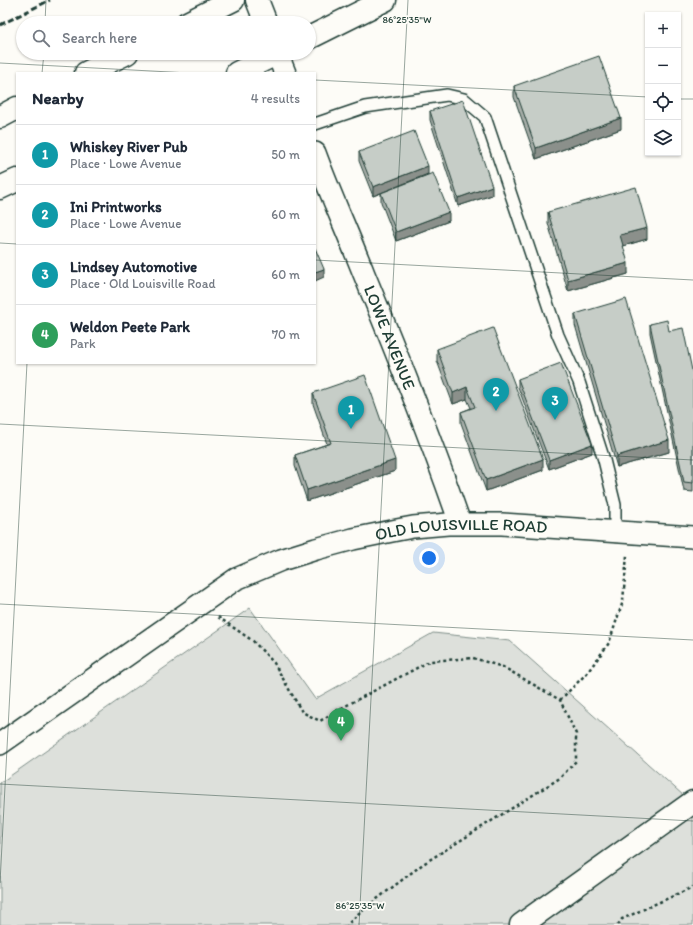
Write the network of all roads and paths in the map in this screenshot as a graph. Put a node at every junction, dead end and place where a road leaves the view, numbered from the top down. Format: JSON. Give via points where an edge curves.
{"nodes":[{"id":1,"x":233,"y":0,"type":"edge"},
{"id":2,"x":257,"y":0,"type":"edge"},
{"id":3,"x":385,"y":0,"type":"edge"},
{"id":4,"x":201,"y":16,"type":"edge"},
{"id":5,"x":263,"y":16,"type":"edge"},
{"id":6,"x":316,"y":34,"type":"edge"},
{"id":7,"x":113,"y":60,"type":"edge"},
{"id":8,"x":263,"y":60,"type":"edge"},
{"id":9,"x":280,"y":60,"type":"edge"},
{"id":10,"x":88,"y":72,"type":"edge"},
{"id":11,"x":239,"y":72,"type":"edge"},
{"id":12,"x":285,"y":72,"type":"edge"},
{"id":13,"x":16,"y":109,"type":"edge"},
{"id":14,"x":0,"y":117,"type":"edge"},
{"id":15,"x":316,"y":124,"type":"edge"},
{"id":16,"x":316,"y":156,"type":"edge"},
{"id":17,"x":16,"y":180,"type":"edge"},
{"id":18,"x":0,"y":188,"type":"edge"},
{"id":19,"x":460,"y":523,"type":"junction"},
{"id":20,"x":615,"y":532,"type":"junction"},
{"id":21,"x":693,"y":538,"type":"edge"},
{"id":22,"x":627,"y":555,"type":"dead end"},
{"id":23,"x":214,"y":614,"type":"dead end"},
{"id":24,"x":560,"y":700,"type":"junction"},
{"id":25,"x":0,"y":744,"type":"edge"},
{"id":26,"x":693,"y":802,"type":"edge"},
{"id":27,"x":693,"y":887,"type":"edge"},
{"id":28,"x":347,"y":925,"type":"edge"},
{"id":29,"x":521,"y":925,"type":"edge"},
{"id":30,"x":618,"y":925,"type":"edge"}],
"edges":[{"from":1,"to":4,"type":"main road"},
{"from":2,"to":5,"type":"main road"},
{"from":3,"to":6,"type":"main road"},
{"from":7,"to":10,"type":"main road"},
{"from":8,"to":11,"type":"main road"},
{"from":9,"to":12,"type":"street"},
{"from":13,"to":14,"type":"main road"},
{"from":15,"to":20,"type":"lane","via":[[365,107],[447,95],[464,99],[485,117],[558,335],[579,382],[604,460],[615,505]]},
{"from":16,"to":19,"type":"street","name":"LOWE AVENUE","via":[[415,402]]},
{"from":17,"to":18,"type":"main road"},
{"from":19,"to":20,"type":"street","name":"OLD LOUISVILLE ROAD"},
{"from":19,"to":25,"type":"street","name":"OLD LOUISVILLE ROAD","via":[[413,527],[353,539],[281,560],[236,579]]},
{"from":20,"to":21,"type":"street","name":"OLD LOUISVILLE ROAD"},
{"from":22,"to":24,"type":"path","via":[[623,601],[610,643],[587,673]]},
{"from":23,"to":24,"type":"path","via":[[253,641],[274,663],[302,712],[320,721],[430,662],[466,658],[503,667]]},
{"from":24,"to":28,"type":"path","via":[[576,734],[576,761],[560,778],[423,864],[360,912]]},
{"from":26,"to":29,"type":"main road"},
{"from":27,"to":30,"type":"path","via":[[622,920]]}]}
